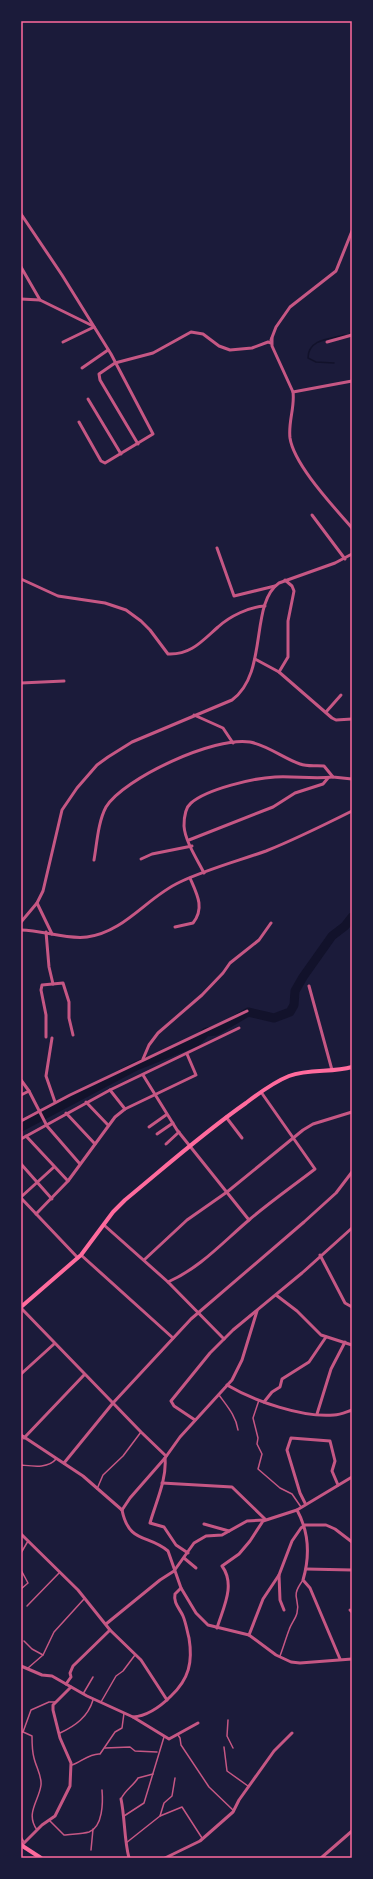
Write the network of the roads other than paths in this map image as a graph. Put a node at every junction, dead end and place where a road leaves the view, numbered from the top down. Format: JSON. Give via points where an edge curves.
{"nodes":[{"id":1,"x":21,"y":214,"type":"edge"},
{"id":2,"x":25,"y":221,"type":"junction"},
{"id":3,"x":21,"y":223,"type":"edge"},
{"id":4,"x":352,"y":231,"type":"edge"},
{"id":5,"x":21,"y":267,"type":"edge"},
{"id":6,"x":21,"y":299,"type":"edge"},
{"id":7,"x":40,"y":300,"type":"junction"},
{"id":8,"x":94,"y":327,"type":"junction"},
{"id":9,"x":352,"y":335,"type":"edge"},
{"id":10,"x":63,"y":342,"type":"dead end"},
{"id":11,"x":327,"y":342,"type":"dead end"},
{"id":12,"x":270,"y":345,"type":"junction"},
{"id":13,"x":108,"y":350,"type":"junction"},
{"id":14,"x":115,"y":363,"type":"junction"},
{"id":15,"x":82,"y":368,"type":"dead end"},
{"id":16,"x":352,"y":381,"type":"edge"},
{"id":17,"x":293,"y":392,"type":"junction"},
{"id":18,"x":88,"y":399,"type":"dead end"},
{"id":19,"x":79,"y":422,"type":"dead end"},
{"id":20,"x":138,"y":444,"type":"junction"},
{"id":21,"x":121,"y":454,"type":"junction"},
{"id":22,"x":312,"y":514,"type":"dead end"},
{"id":23,"x":352,"y":528,"type":"edge"},
{"id":24,"x":217,"y":548,"type":"dead end"},
{"id":25,"x":352,"y":554,"type":"edge"},
{"id":26,"x":345,"y":559,"type":"junction"},
{"id":27,"x":21,"y":579,"type":"edge"},
{"id":28,"x":285,"y":580,"type":"junction"},
{"id":29,"x":275,"y":586,"type":"junction"},
{"id":30,"x":265,"y":606,"type":"junction"},
{"id":31,"x":255,"y":658,"type":"junction"},
{"id":32,"x":279,"y":672,"type":"junction"},
{"id":33,"x":64,"y":681,"type":"dead end"},
{"id":34,"x":21,"y":683,"type":"edge"},
{"id":35,"x":341,"y":694,"type":"dead end"},
{"id":36,"x":326,"y":712,"type":"junction"},
{"id":37,"x":194,"y":715,"type":"junction"},
{"id":38,"x":352,"y":719,"type":"edge"},
{"id":39,"x":233,"y":743,"type":"junction"},
{"id":40,"x":333,"y":777,"type":"junction"},
{"id":41,"x":328,"y":778,"type":"junction"},
{"id":42,"x":352,"y":779,"type":"edge"},
{"id":43,"x":352,"y":811,"type":"edge"},
{"id":44,"x":189,"y":840,"type":"junction"},
{"id":45,"x":192,"y":846,"type":"junction"},
{"id":46,"x":141,"y":859,"type":"dead end"},
{"id":47,"x":94,"y":860,"type":"dead end"},
{"id":48,"x":204,"y":873,"type":"junction"},
{"id":49,"x":190,"y":878,"type":"junction"},
{"id":50,"x":37,"y":903,"type":"junction"},
{"id":51,"x":21,"y":922,"type":"edge"},
{"id":52,"x":271,"y":923,"type":"dead end"},
{"id":53,"x":175,"y":927,"type":"dead end"},
{"id":54,"x":21,"y":930,"type":"edge"},
{"id":55,"x":46,"y":932,"type":"junction"},
{"id":56,"x":52,"y":934,"type":"junction"},
{"id":57,"x":53,"y":984,"type":"junction"},
{"id":58,"x":309,"y":986,"type":"dead end"},
{"id":59,"x":247,"y":1011,"type":"dead end"},
{"id":60,"x":239,"y":1028,"type":"dead end"},
{"id":61,"x":73,"y":1035,"type":"dead end"},
{"id":62,"x":46,"y":1036,"type":"dead end"},
{"id":63,"x":52,"y":1038,"type":"dead end"},
{"id":64,"x":188,"y":1054,"type":"junction"},
{"id":65,"x":143,"y":1059,"type":"junction"},
{"id":66,"x":352,"y":1067,"type":"edge"},
{"id":67,"x":332,"y":1070,"type":"junction"},
{"id":68,"x":143,"y":1075,"type":"junction"},
{"id":69,"x":21,"y":1080,"type":"edge"},
{"id":70,"x":110,"y":1090,"type":"junction"},
{"id":71,"x":29,"y":1091,"type":"junction"},
{"id":72,"x":261,"y":1092,"type":"junction"},
{"id":73,"x":21,"y":1095,"type":"edge"},
{"id":74,"x":155,"y":1096,"type":"junction"},
{"id":75,"x":56,"y":1102,"type":"junction"},
{"id":76,"x":86,"y":1102,"type":"junction"},
{"id":77,"x":125,"y":1109,"type":"junction"},
{"id":78,"x":40,"y":1111,"type":"junction"},
{"id":79,"x":352,"y":1112,"type":"edge"},
{"id":80,"x":66,"y":1113,"type":"junction"},
{"id":81,"x":166,"y":1115,"type":"junction"},
{"id":82,"x":226,"y":1117,"type":"junction"},
{"id":83,"x":21,"y":1121,"type":"edge"},
{"id":84,"x":173,"y":1123,"type":"junction"},
{"id":85,"x":46,"y":1124,"type":"junction"},
{"id":86,"x":108,"y":1125,"type":"junction"},
{"id":87,"x":149,"y":1127,"type":"dead end"},
{"id":88,"x":179,"y":1132,"type":"junction"},
{"id":89,"x":157,"y":1134,"type":"dead end"},
{"id":90,"x":26,"y":1136,"type":"junction"},
{"id":91,"x":242,"y":1138,"type":"dead end"},
{"id":92,"x":294,"y":1138,"type":"junction"},
{"id":93,"x":21,"y":1139,"type":"edge"},
{"id":94,"x":95,"y":1144,"type":"junction"},
{"id":95,"x":166,"y":1144,"type":"dead end"},
{"id":96,"x":190,"y":1145,"type":"junction"},
{"id":97,"x":21,"y":1164,"type":"edge"},
{"id":98,"x":80,"y":1164,"type":"junction"},
{"id":99,"x":54,"y":1167,"type":"junction"},
{"id":100,"x":352,"y":1172,"type":"edge"},
{"id":101,"x":68,"y":1181,"type":"junction"},
{"id":102,"x":37,"y":1182,"type":"junction"},
{"id":103,"x":227,"y":1192,"type":"junction"},
{"id":104,"x":21,"y":1197,"type":"edge"},
{"id":105,"x":52,"y":1199,"type":"junction"},
{"id":106,"x":36,"y":1214,"type":"junction"},
{"id":107,"x":249,"y":1220,"type":"junction"},
{"id":108,"x":104,"y":1224,"type":"junction"},
{"id":109,"x":352,"y":1228,"type":"edge"},
{"id":110,"x":320,"y":1255,"type":"junction"},
{"id":111,"x":79,"y":1257,"type":"junction"},
{"id":112,"x":144,"y":1260,"type":"junction"},
{"id":113,"x":168,"y":1282,"type":"junction"},
{"id":114,"x":276,"y":1295,"type":"junction"},
{"id":115,"x":21,"y":1307,"type":"edge"},
{"id":116,"x":352,"y":1307,"type":"edge"},
{"id":117,"x":258,"y":1310,"type":"junction"},
{"id":118,"x":199,"y":1311,"type":"junction"},
{"id":119,"x":326,"y":1337,"type":"junction"},
{"id":120,"x":173,"y":1338,"type":"junction"},
{"id":121,"x":224,"y":1339,"type":"junction"},
{"id":122,"x":345,"y":1342,"type":"junction"},
{"id":123,"x":54,"y":1344,"type":"junction"},
{"id":124,"x":352,"y":1344,"type":"edge"},
{"id":125,"x":21,"y":1374,"type":"edge"},
{"id":126,"x":84,"y":1375,"type":"junction"},
{"id":127,"x":227,"y":1385,"type":"junction"},
{"id":128,"x":219,"y":1395,"type":"junction"},
{"id":129,"x":259,"y":1400,"type":"junction"},
{"id":130,"x":264,"y":1402,"type":"junction"},
{"id":131,"x":113,"y":1403,"type":"junction"},
{"id":132,"x":352,"y":1410,"type":"edge"},
{"id":133,"x":317,"y":1414,"type":"junction"},
{"id":134,"x":195,"y":1420,"type":"junction"},
{"id":135,"x":238,"y":1430,"type":"dead end"},
{"id":136,"x":140,"y":1432,"type":"junction"},
{"id":137,"x":23,"y":1437,"type":"edge"},
{"id":138,"x":166,"y":1457,"type":"junction"},
{"id":139,"x":56,"y":1459,"type":"junction"},
{"id":140,"x":64,"y":1463,"type":"junction"},
{"id":141,"x":21,"y":1465,"type":"edge"},
{"id":142,"x":350,"y":1478,"type":"edge"},
{"id":143,"x":162,"y":1483,"type":"junction"},
{"id":144,"x":352,"y":1484,"type":"edge"},
{"id":145,"x":338,"y":1485,"type":"junction"},
{"id":146,"x":97,"y":1490,"type":"junction"},
{"id":147,"x":306,"y":1503,"type":"junction"},
{"id":148,"x":301,"y":1507,"type":"junction"},
{"id":149,"x":122,"y":1510,"type":"junction"},
{"id":150,"x":297,"y":1510,"type":"junction"},
{"id":151,"x":265,"y":1520,"type":"junction"},
{"id":152,"x":204,"y":1524,"type":"dead end"},
{"id":153,"x":305,"y":1525,"type":"junction"},
{"id":154,"x":229,"y":1531,"type":"junction"},
{"id":155,"x":21,"y":1534,"type":"edge"},
{"id":156,"x":29,"y":1540,"type":"junction"},
{"id":157,"x":352,"y":1542,"type":"edge"},
{"id":158,"x":21,"y":1553,"type":"edge"},
{"id":159,"x":188,"y":1553,"type":"junction"},
{"id":160,"x":184,"y":1558,"type":"junction"},
{"id":161,"x":196,"y":1568,"type":"dead end"},
{"id":162,"x":306,"y":1569,"type":"junction"},
{"id":163,"x":21,"y":1570,"type":"edge"},
{"id":164,"x":352,"y":1570,"type":"edge"},
{"id":165,"x":174,"y":1571,"type":"junction"},
{"id":166,"x":60,"y":1572,"type":"junction"},
{"id":167,"x":279,"y":1575,"type":"junction"},
{"id":168,"x":303,"y":1580,"type":"junction"},
{"id":169,"x":181,"y":1588,"type":"junction"},
{"id":170,"x":21,"y":1589,"type":"edge"},
{"id":171,"x":85,"y":1598,"type":"junction"},
{"id":172,"x":27,"y":1606,"type":"dead end"},
{"id":173,"x":284,"y":1610,"type":"dead end"},
{"id":174,"x":106,"y":1624,"type":"junction"},
{"id":175,"x":217,"y":1628,"type":"junction"},
{"id":176,"x":110,"y":1630,"type":"junction"},
{"id":177,"x":249,"y":1635,"type":"junction"},
{"id":178,"x":24,"y":1641,"type":"dead end"},
{"id":179,"x":135,"y":1655,"type":"junction"},
{"id":180,"x":43,"y":1656,"type":"junction"},
{"id":181,"x":280,"y":1657,"type":"junction"},
{"id":182,"x":340,"y":1659,"type":"junction"},
{"id":183,"x":352,"y":1659,"type":"edge"},
{"id":184,"x":21,"y":1666,"type":"edge"},
{"id":185,"x":28,"y":1668,"type":"junction"},
{"id":186,"x":93,"y":1676,"type":"dead end"},
{"id":187,"x":66,"y":1684,"type":"junction"},
{"id":188,"x":71,"y":1687,"type":"junction"},
{"id":189,"x":83,"y":1694,"type":"junction"},
{"id":190,"x":93,"y":1699,"type":"junction"},
{"id":191,"x":167,"y":1700,"type":"junction"},
{"id":192,"x":56,"y":1702,"type":"junction"},
{"id":193,"x":101,"y":1702,"type":"junction"},
{"id":194,"x":124,"y":1713,"type":"junction"},
{"id":195,"x":133,"y":1717,"type":"junction"},
{"id":196,"x":228,"y":1720,"type":"dead end"},
{"id":197,"x":198,"y":1723,"type":"dead end"},
{"id":198,"x":22,"y":1732,"type":"edge"},
{"id":199,"x":292,"y":1733,"type":"dead end"},
{"id":200,"x":59,"y":1734,"type":"junction"},
{"id":201,"x":178,"y":1735,"type":"junction"},
{"id":202,"x":164,"y":1736,"type":"junction"},
{"id":203,"x":224,"y":1747,"type":"dead end"},
{"id":204,"x":104,"y":1748,"type":"junction"},
{"id":205,"x":234,"y":1748,"type":"dead end"},
{"id":206,"x":158,"y":1752,"type":"junction"},
{"id":207,"x":72,"y":1765,"type":"junction"},
{"id":208,"x":153,"y":1774,"type":"junction"},
{"id":209,"x":175,"y":1778,"type":"dead end"},
{"id":210,"x":248,"y":1787,"type":"junction"},
{"id":211,"x":102,"y":1790,"type":"dead end"},
{"id":212,"x":121,"y":1799,"type":"joint"},
{"id":213,"x":234,"y":1811,"type":"junction"},
{"id":214,"x":124,"y":1816,"type":"junction"},
{"id":215,"x":160,"y":1816,"type":"junction"},
{"id":216,"x":49,"y":1820,"type":"junction"},
{"id":217,"x":37,"y":1830,"type":"junction"},
{"id":218,"x":93,"y":1830,"type":"junction"},
{"id":219,"x":352,"y":1832,"type":"edge"},
{"id":220,"x":21,"y":1837,"type":"edge"},
{"id":221,"x":202,"y":1839,"type":"junction"},
{"id":222,"x":126,"y":1843,"type":"junction"},
{"id":223,"x":22,"y":1844,"type":"edge"},
{"id":224,"x":91,"y":1850,"type":"dead end"},
{"id":225,"x":41,"y":1858,"type":"edge"},
{"id":226,"x":130,"y":1858,"type":"edge"},
{"id":227,"x":165,"y":1858,"type":"edge"},
{"id":228,"x":321,"y":1858,"type":"edge"}],
"edges":[{"from":1,"to":2,"type":"street"},
{"from":2,"to":3,"type":"street"},
{"from":2,"to":8,"type":"street","via":[[62,274]]},
{"from":4,"to":12,"type":"street","via":[[336,271],[290,307],[276,326]]},
{"from":5,"to":7,"type":"street"},
{"from":6,"to":7,"type":"street"},
{"from":7,"to":8,"type":"street"},
{"from":8,"to":10,"type":"street"},
{"from":8,"to":13,"type":"street"},
{"from":9,"to":11,"type":"street"},
{"from":12,"to":14,"type":"street","via":[[230,350],[219,346],[203,334],[194,332],[153,353]]},
{"from":12,"to":17,"type":"street"},
{"from":13,"to":14,"type":"street"},
{"from":13,"to":15,"type":"street"},
{"from":14,"to":20,"type":"street","via":[[153,432]]},
{"from":14,"to":20,"type":"street","via":[[98,377]]},
{"from":16,"to":17,"type":"street"},
{"from":17,"to":23,"type":"street","via":[[290,432],[293,448],[311,477]]},
{"from":18,"to":21,"type":"street"},
{"from":19,"to":21,"type":"street","via":[[101,462],[105,463]]},
{"from":20,"to":21,"type":"street"},
{"from":22,"to":26,"type":"street"},
{"from":24,"to":29,"type":"street","via":[[234,596]]},
{"from":25,"to":26,"type":"street"},
{"from":26,"to":28,"type":"street"},
{"from":27,"to":30,"type":"street","via":[[58,596],[105,603],[126,610],[141,621],[168,654],[192,649],[226,620],[253,608]]},
{"from":28,"to":29,"type":"street"},
{"from":28,"to":32,"type":"street","via":[[294,591],[288,621],[288,660]]},
{"from":29,"to":30,"type":"street"},
{"from":30,"to":31,"type":"street"},
{"from":31,"to":32,"type":"street"},
{"from":31,"to":37,"type":"street","via":[[250,676],[238,696]]},
{"from":32,"to":36,"type":"street"},
{"from":33,"to":34,"type":"street"},
{"from":35,"to":36,"type":"street"},
{"from":36,"to":38,"type":"street","via":[[336,720]]},
{"from":37,"to":39,"type":"street","via":[[223,728]]},
{"from":37,"to":50,"type":"street","via":[[119,749],[97,765],[77,788],[62,810],[48,876]]},
{"from":39,"to":40,"type":"street","via":[[250,742],[301,764],[324,766]]},
{"from":39,"to":47,"type":"street","via":[[206,747],[172,761],[118,793],[102,815]]},
{"from":40,"to":41,"type":"street"},
{"from":40,"to":42,"type":"street"},
{"from":41,"to":44,"type":"street","via":[[323,784],[295,793],[273,808]]},
{"from":41,"to":44,"type":"street","via":[[275,777],[228,787],[203,796],[191,803],[185,815],[184,828]]},
{"from":43,"to":48,"type":"street","via":[[268,850]]},
{"from":44,"to":45,"type":"street"},
{"from":45,"to":46,"type":"street","via":[[152,854]]},
{"from":45,"to":48,"type":"street"},
{"from":48,"to":49,"type":"street"},
{"from":49,"to":53,"type":"street","via":[[197,894],[200,911],[193,923]]},
{"from":49,"to":56,"type":"street","via":[[152,898],[128,920],[97,935],[86,937]]},
{"from":50,"to":51,"type":"street"},
{"from":50,"to":56,"type":"street"},
{"from":52,"to":65,"type":"street","via":[[259,940],[230,963],[202,995],[158,1033]]},
{"from":54,"to":55,"type":"street"},
{"from":55,"to":56,"type":"street"},
{"from":55,"to":57,"type":"street"},
{"from":57,"to":61,"type":"street","via":[[63,983],[69,1002]]},
{"from":57,"to":62,"type":"street","via":[[42,985],[41,990],[46,1015]]},
{"from":58,"to":67,"type":"street"},
{"from":59,"to":65,"type":"street"},
{"from":60,"to":64,"type":"street"},
{"from":63,"to":75,"type":"street","via":[[46,1076]]},
{"from":64,"to":68,"type":"street"},
{"from":64,"to":74,"type":"street","via":[[196,1075]]},
{"from":65,"to":75,"type":"street"},
{"from":66,"to":67,"type":"main road"},
{"from":67,"to":72,"type":"main road","via":[[296,1073]]},
{"from":68,"to":70,"type":"street"},
{"from":68,"to":74,"type":"street"},
{"from":69,"to":71,"type":"street"},
{"from":70,"to":76,"type":"street"},
{"from":70,"to":77,"type":"street"},
{"from":71,"to":73,"type":"street"},
{"from":71,"to":78,"type":"street"},
{"from":72,"to":82,"type":"main road"},
{"from":72,"to":92,"type":"street"},
{"from":74,"to":77,"type":"street"},
{"from":74,"to":81,"type":"street"},
{"from":75,"to":78,"type":"street"},
{"from":76,"to":80,"type":"street"},
{"from":76,"to":86,"type":"street"},
{"from":77,"to":86,"type":"street"},
{"from":78,"to":83,"type":"street"},
{"from":78,"to":85,"type":"street"},
{"from":79,"to":92,"type":"street","via":[[313,1124]]},
{"from":80,"to":85,"type":"street"},
{"from":80,"to":94,"type":"street"},
{"from":81,"to":84,"type":"street"},
{"from":81,"to":87,"type":"street"},
{"from":82,"to":91,"type":"street"},
{"from":82,"to":96,"type":"main road"},
{"from":84,"to":88,"type":"street"},
{"from":84,"to":89,"type":"street"},
{"from":85,"to":90,"type":"street"},
{"from":85,"to":98,"type":"street"},
{"from":86,"to":94,"type":"street"},
{"from":88,"to":95,"type":"street"},
{"from":88,"to":96,"type":"street"},
{"from":90,"to":93,"type":"street"},
{"from":90,"to":99,"type":"street"},
{"from":92,"to":103,"type":"street"},
{"from":92,"to":107,"type":"street","via":[[315,1169]]},
{"from":94,"to":98,"type":"street"},
{"from":96,"to":103,"type":"street"},
{"from":96,"to":108,"type":"main road","via":[[125,1200]]},
{"from":97,"to":102,"type":"street"},
{"from":98,"to":101,"type":"street"},
{"from":99,"to":101,"type":"street"},
{"from":99,"to":102,"type":"street"},
{"from":100,"to":118,"type":"street","via":[[336,1192],[304,1222]]},
{"from":101,"to":105,"type":"street"},
{"from":102,"to":104,"type":"street"},
{"from":102,"to":105,"type":"street"},
{"from":103,"to":107,"type":"street"},
{"from":103,"to":112,"type":"street","via":[[187,1220]]},
{"from":104,"to":106,"type":"street"},
{"from":105,"to":106,"type":"street"},
{"from":106,"to":111,"type":"street"},
{"from":107,"to":113,"type":"street","via":[[198,1265]]},
{"from":108,"to":111,"type":"main road"},
{"from":108,"to":112,"type":"street"},
{"from":109,"to":110,"type":"street"},
{"from":110,"to":114,"type":"street"},
{"from":110,"to":116,"type":"street","via":[[345,1303]]},
{"from":111,"to":115,"type":"main road"},
{"from":111,"to":120,"type":"street"},
{"from":112,"to":113,"type":"street"},
{"from":113,"to":118,"type":"street"},
{"from":114,"to":117,"type":"street"},
{"from":114,"to":119,"type":"street"},
{"from":115,"to":123,"type":"street"},
{"from":117,"to":121,"type":"street"},
{"from":117,"to":127,"type":"street","via":[[242,1360]]},
{"from":118,"to":120,"type":"street"},
{"from":118,"to":121,"type":"street"},
{"from":119,"to":122,"type":"street"},
{"from":119,"to":130,"type":"street","via":[[309,1362],[282,1379],[280,1386]]},
{"from":120,"to":131,"type":"street"},
{"from":121,"to":134,"type":"street","via":[[171,1401],[174,1406]]},
{"from":122,"to":124,"type":"street"},
{"from":122,"to":133,"type":"street","via":[[331,1369]]},
{"from":123,"to":125,"type":"street"},
{"from":123,"to":126,"type":"street"},
{"from":126,"to":131,"type":"street"},
{"from":126,"to":137,"type":"street"},
{"from":127,"to":128,"type":"street"},
{"from":127,"to":129,"type":"street"},
{"from":128,"to":134,"type":"street"},
{"from":128,"to":135,"type":"lane","via":[[231,1410]]},
{"from":129,"to":130,"type":"street"},
{"from":129,"to":148,"type":"lane","via":[[253,1418],[257,1444],[262,1454],[258,1469],[280,1488],[292,1494]]},
{"from":130,"to":133,"type":"street"},
{"from":131,"to":136,"type":"street"},
{"from":131,"to":140,"type":"street"},
{"from":132,"to":133,"type":"street","via":[[334,1415]]},
{"from":134,"to":138,"type":"street"},
{"from":136,"to":138,"type":"street"},
{"from":136,"to":146,"type":"lane","via":[[123,1456],[103,1475]]},
{"from":137,"to":139,"type":"street"},
{"from":138,"to":143,"type":"street"},
{"from":138,"to":149,"type":"street"},
{"from":139,"to":140,"type":"street"},
{"from":139,"to":141,"type":"lane","via":[[46,1465]]},
{"from":140,"to":146,"type":"street"},
{"from":142,"to":144,"type":"street"},
{"from":142,"to":145,"type":"street"},
{"from":143,"to":151,"type":"street","via":[[232,1487]]},
{"from":143,"to":159,"type":"street","via":[[150,1523],[164,1527],[176,1545]]},
{"from":145,"to":147,"type":"street"},
{"from":145,"to":147,"type":"street","via":[[332,1471],[335,1461],[330,1441],[291,1438],[287,1450],[300,1493]]},
{"from":146,"to":149,"type":"street"},
{"from":147,"to":148,"type":"street"},
{"from":148,"to":150,"type":"street"},
{"from":149,"to":165,"type":"street","via":[[127,1527],[132,1532],[168,1551]]},
{"from":150,"to":151,"type":"street"},
{"from":150,"to":153,"type":"street"},
{"from":151,"to":154,"type":"street","via":[[247,1521]]},
{"from":151,"to":175,"type":"street","via":[[239,1554],[222,1566],[229,1584]]},
{"from":152,"to":154,"type":"street"},
{"from":153,"to":157,"type":"street","via":[[326,1525]]},
{"from":153,"to":162,"type":"street"},
{"from":153,"to":167,"type":"street","via":[[292,1541]]},
{"from":154,"to":159,"type":"street","via":[[222,1535],[206,1536],[194,1543]]},
{"from":155,"to":156,"type":"street"},
{"from":156,"to":158,"type":"lane"},
{"from":156,"to":166,"type":"street"},
{"from":159,"to":160,"type":"street"},
{"from":160,"to":161,"type":"street"},
{"from":160,"to":165,"type":"street"},
{"from":162,"to":164,"type":"street"},
{"from":162,"to":168,"type":"street"},
{"from":163,"to":170,"type":"lane","via":[[28,1583]]},
{"from":165,"to":169,"type":"street"},
{"from":165,"to":174,"type":"street"},
{"from":166,"to":171,"type":"street"},
{"from":166,"to":172,"type":"lane"},
{"from":167,"to":173,"type":"street","via":[[280,1600]]},
{"from":167,"to":177,"type":"street","via":[[263,1598]]},
{"from":168,"to":181,"type":"lane","via":[[297,1588],[295,1597],[297,1615]]},
{"from":168,"to":182,"type":"street","via":[[310,1588]]},
{"from":169,"to":175,"type":"street","via":[[201,1620]]},
{"from":169,"to":191,"type":"street","via":[[174,1594],[174,1600],[184,1617],[191,1658],[189,1672],[180,1687]]},
{"from":171,"to":174,"type":"street"},
{"from":171,"to":180,"type":"lane","via":[[54,1632]]},
{"from":174,"to":176,"type":"street"},
{"from":175,"to":177,"type":"street"},
{"from":176,"to":179,"type":"street"},
{"from":176,"to":187,"type":"street","via":[[73,1666],[71,1677]]},
{"from":177,"to":181,"type":"street"},
{"from":178,"to":180,"type":"lane"},
{"from":179,"to":191,"type":"street","via":[[146,1667]]},
{"from":179,"to":193,"type":"lane","via":[[116,1676]]},
{"from":180,"to":185,"type":"lane"},
{"from":181,"to":182,"type":"street","via":[[300,1663]]},
{"from":182,"to":183,"type":"street"},
{"from":184,"to":185,"type":"street"},
{"from":185,"to":187,"type":"street"},
{"from":186,"to":189,"type":"lane"},
{"from":187,"to":188,"type":"street"},
{"from":188,"to":189,"type":"street"},
{"from":188,"to":192,"type":"street"},
{"from":189,"to":190,"type":"street"},
{"from":190,"to":193,"type":"street"},
{"from":190,"to":200,"type":"lane","via":[[82,1719]]},
{"from":191,"to":195,"type":"street","via":[[152,1710]]},
{"from":192,"to":198,"type":"lane","via":[[49,1702],[31,1710]]},
{"from":192,"to":200,"type":"street","via":[[53,1710]]},
{"from":193,"to":194,"type":"street"},
{"from":194,"to":195,"type":"street"},
{"from":194,"to":204,"type":"lane","via":[[122,1728],[115,1732]]},
{"from":195,"to":202,"type":"street"},
{"from":196,"to":205,"type":"lane","via":[[227,1736]]},
{"from":197,"to":201,"type":"street"},
{"from":198,"to":217,"type":"lane","via":[[32,1736],[34,1757],[40,1776],[41,1786],[33,1808],[32,1820]]},
{"from":199,"to":210,"type":"street","via":[[274,1751]]},
{"from":200,"to":207,"type":"street"},
{"from":201,"to":202,"type":"street","via":[[172,1739]]},
{"from":201,"to":213,"type":"lane","via":[[181,1745],[209,1787]]},
{"from":202,"to":206,"type":"lane"},
{"from":203,"to":210,"type":"lane","via":[[227,1770]]},
{"from":204,"to":206,"type":"lane","via":[[130,1747],[134,1751]]},
{"from":204,"to":207,"type":"lane","via":[[100,1754]]},
{"from":206,"to":208,"type":"lane"},
{"from":207,"to":216,"type":"street","via":[[70,1786],[61,1807]]},
{"from":208,"to":212,"type":"lane","via":[[138,1778],[123,1793]]},
{"from":208,"to":214,"type":"lane","via":[[144,1803]]},
{"from":209,"to":215,"type":"lane","via":[[172,1796],[164,1804]]},
{"from":210,"to":213,"type":"street","via":[[238,1800]]},
{"from":211,"to":218,"type":"lane","via":[[101,1813]]},
{"from":212,"to":214,"type":"street"},
{"from":213,"to":221,"type":"street"},
{"from":214,"to":222,"type":"street"},
{"from":215,"to":221,"type":"lane","via":[[182,1807]]},
{"from":215,"to":222,"type":"lane"},
{"from":216,"to":217,"type":"street"},
{"from":216,"to":218,"type":"lane","via":[[64,1835]]},
{"from":217,"to":223,"type":"street"},
{"from":218,"to":224,"type":"lane"},
{"from":219,"to":228,"type":"street"},
{"from":220,"to":223,"type":"lane"},
{"from":221,"to":227,"type":"street"},
{"from":222,"to":226,"type":"street"},
{"from":223,"to":225,"type":"main road"}]}
